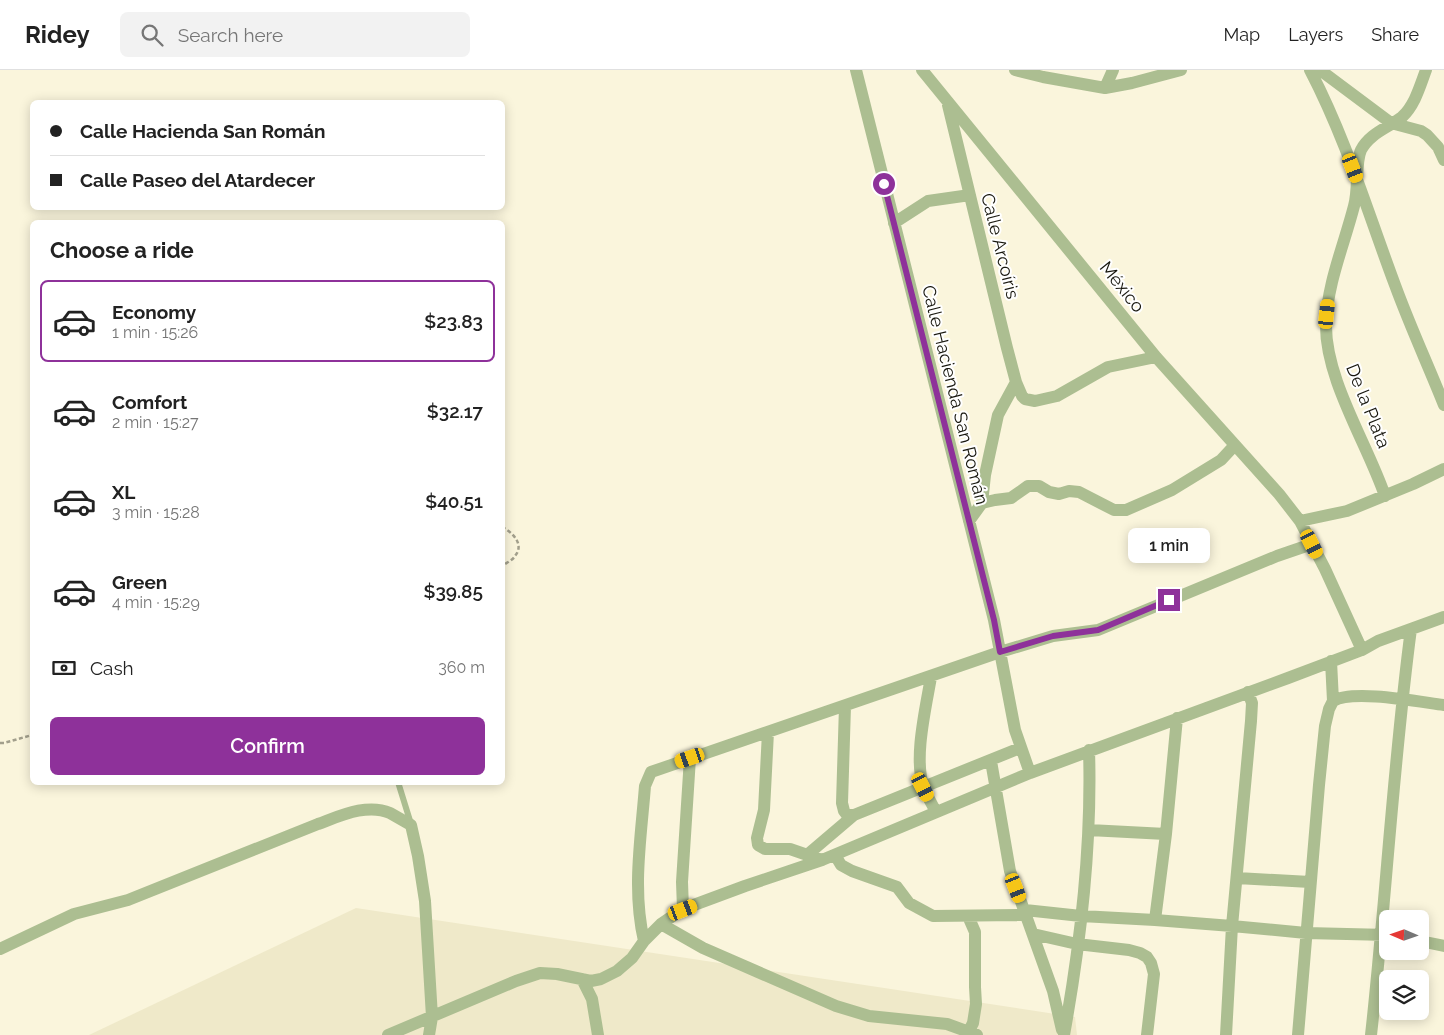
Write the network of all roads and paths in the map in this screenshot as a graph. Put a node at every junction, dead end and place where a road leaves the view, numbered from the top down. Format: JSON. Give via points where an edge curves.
{"nodes":[{"id":1,"x":856,"y":70,"type":"edge"},
{"id":2,"x":922,"y":70,"type":"edge"},
{"id":3,"x":1113,"y":70,"type":"edge"},
{"id":4,"x":1181,"y":70,"type":"edge"},
{"id":5,"x":1310,"y":70,"type":"edge"},
{"id":6,"x":1321,"y":70,"type":"edge"},
{"id":7,"x":1426,"y":70,"type":"edge"},
{"id":8,"x":1023,"y":71,"type":"edge"},
{"id":9,"x":1105,"y":88,"type":"junction"},
{"id":10,"x":946,"y":100,"type":"junction"},
{"id":11,"x":1391,"y":123,"type":"junction"},
{"id":12,"x":1444,"y":160,"type":"edge"},
{"id":13,"x":1358,"y":180,"type":"junction"},
{"id":14,"x":970,"y":195,"type":"junction"},
{"id":15,"x":894,"y":222,"type":"junction"},
{"id":16,"x":1156,"y":358,"type":"junction"},
{"id":17,"x":1016,"y":382,"type":"junction"},
{"id":18,"x":1444,"y":405,"type":"edge"},
{"id":19,"x":1234,"y":446,"type":"junction"},
{"id":20,"x":1444,"y":469,"type":"edge"},
{"id":21,"x":1385,"y":496,"type":"junction"},
{"id":22,"x":982,"y":504,"type":"junction"},
{"id":23,"x":969,"y":521,"type":"junction"},
{"id":24,"x":1300,"y":521,"type":"junction"},
{"id":25,"x":505,"y":529,"type":"edge"},
{"id":26,"x":1312,"y":544,"type":"junction"},
{"id":27,"x":505,"y":564,"type":"edge"},
{"id":28,"x":1444,"y":617,"type":"edge"},
{"id":29,"x":1411,"y":630,"type":"junction"},
{"id":30,"x":1362,"y":650,"type":"junction"},
{"id":31,"x":1000,"y":652,"type":"junction"},
{"id":32,"x":1331,"y":661,"type":"junction"},
{"id":33,"x":931,"y":677,"type":"junction"},
{"id":34,"x":1248,"y":692,"type":"junction"},
{"id":35,"x":1403,"y":700,"type":"junction"},
{"id":36,"x":1333,"y":701,"type":"junction"},
{"id":37,"x":1444,"y":705,"type":"edge"},
{"id":38,"x":845,"y":706,"type":"junction"},
{"id":39,"x":1177,"y":718,"type":"junction"},
{"id":40,"x":768,"y":732,"type":"junction"},
{"id":41,"x":30,"y":736,"type":"edge"},
{"id":42,"x":0,"y":743,"type":"edge"},
{"id":43,"x":1020,"y":748,"type":"junction"},
{"id":44,"x":1089,"y":750,"type":"junction"},
{"id":45,"x":690,"y":758,"type":"junction"},
{"id":46,"x":991,"y":760,"type":"junction"},
{"id":47,"x":1030,"y":773,"type":"junction"},
{"id":48,"x":399,"y":785,"type":"edge"},
{"id":49,"x":923,"y":787,"type":"junction"},
{"id":50,"x":996,"y":787,"type":"junction"},
{"id":51,"x":936,"y":812,"type":"junction"},
{"id":52,"x":854,"y":815,"type":"junction"},
{"id":53,"x":411,"y":825,"type":"junction"},
{"id":54,"x":1089,"y":830,"type":"junction"},
{"id":55,"x":1166,"y":834,"type":"junction"},
{"id":56,"x":807,"y":855,"type":"junction"},
{"id":57,"x":835,"y":855,"type":"junction"},
{"id":58,"x":822,"y":860,"type":"junction"},
{"id":59,"x":1237,"y":878,"type":"junction"},
{"id":60,"x":1310,"y":882,"type":"junction"},
{"id":61,"x":683,"y":910,"type":"junction"},
{"id":62,"x":1387,"y":910,"type":"edge"},
{"id":63,"x":1025,"y":913,"type":"junction"},
{"id":64,"x":968,"y":916,"type":"junction"},
{"id":65,"x":1080,"y":916,"type":"junction"},
{"id":66,"x":1156,"y":920,"type":"junction"},
{"id":67,"x":661,"y":924,"type":"junction"},
{"id":68,"x":1232,"y":926,"type":"junction"},
{"id":69,"x":1033,"y":934,"type":"junction"},
{"id":70,"x":1306,"y":934,"type":"junction"},
{"id":71,"x":1379,"y":935,"type":"edge"},
{"id":72,"x":644,"y":941,"type":"junction"},
{"id":73,"x":1429,"y":943,"type":"edge"},
{"id":74,"x":1077,"y":944,"type":"junction"},
{"id":75,"x":1444,"y":946,"type":"edge"},
{"id":76,"x":0,"y":949,"type":"edge"},
{"id":77,"x":1381,"y":960,"type":"edge"},
{"id":78,"x":582,"y":979,"type":"junction"},
{"id":79,"x":432,"y":1017,"type":"junction"},
{"id":80,"x":973,"y":1034,"type":"edge"},
{"id":81,"x":388,"y":1035,"type":"edge"},
{"id":82,"x":429,"y":1035,"type":"edge"},
{"id":83,"x":598,"y":1035,"type":"edge"},
{"id":84,"x":1064,"y":1035,"type":"edge"},
{"id":85,"x":1148,"y":1035,"type":"edge"},
{"id":86,"x":1226,"y":1035,"type":"edge"},
{"id":87,"x":1298,"y":1035,"type":"edge"},
{"id":88,"x":1370,"y":1035,"type":"edge"}],
"edges":[{"from":1,"to":15,"type":"street","name":"Calle Hacienda San Román"},
{"from":2,"to":10,"type":"street","name":"México"},
{"from":3,"to":9,"type":"street"},
{"from":4,"to":9,"type":"street"},
{"from":5,"to":13,"type":"street"},
{"from":6,"to":11,"type":"street"},
{"from":7,"to":11,"type":"street","name":"De la Plata","via":[[1408,110]]},
{"from":8,"to":9,"type":"street"},
{"from":10,"to":14,"type":"street","name":"Calle Arcoíris"},
{"from":10,"to":16,"type":"street","name":"México"},
{"from":11,"to":12,"type":"street","via":[[1421,131],[1432,140]]},
{"from":11,"to":13,"type":"street","name":"De la Plata","via":[[1364,145],[1358,160]]},
{"from":13,"to":18,"type":"street"},
{"from":13,"to":21,"type":"street","name":"De la Plata","via":[[1355,204],[1328,303],[1326,325],[1336,380]]},
{"from":14,"to":15,"type":"street","via":[[928,201]]},
{"from":14,"to":17,"type":"street","name":"Calle Arcoíris"},
{"from":15,"to":23,"type":"street","name":"Calle Hacienda San Román"},
{"from":16,"to":17,"type":"street","name":"Calle Arcoíris","via":[[1108,367],[1057,396],[1043,400],[1025,399]]},
{"from":16,"to":19,"type":"street","name":"México"},
{"from":17,"to":22,"type":"street","via":[[998,415]]},
{"from":19,"to":22,"type":"street","name":"Calle Hacienda San Román","via":[[1221,460],[1172,490],[1126,510],[1114,510],[1079,492],[1058,494],[1038,486],[1028,486],[1011,498]]},
{"from":19,"to":24,"type":"street","name":"México"},
{"from":20,"to":21,"type":"street"},
{"from":21,"to":24,"type":"street","via":[[1347,511]]},
{"from":22,"to":23,"type":"street","name":"Calle Hacienda San Román"},
{"from":23,"to":31,"type":"street"},
{"from":24,"to":26,"type":"street","name":"México"},
{"from":25,"to":27,"type":"path","via":[[515,536],[518,544],[516,556]]},
{"from":26,"to":30,"type":"street","name":"México"},
{"from":26,"to":31,"type":"street","via":[[1098,630],[1053,636]]},
{"from":28,"to":29,"type":"street"},
{"from":29,"to":30,"type":"street"},
{"from":29,"to":35,"type":"street"},
{"from":30,"to":32,"type":"street"},
{"from":31,"to":33,"type":"street"},
{"from":31,"to":43,"type":"street"},
{"from":32,"to":34,"type":"street"},
{"from":32,"to":36,"type":"street"},
{"from":33,"to":38,"type":"street"},
{"from":33,"to":49,"type":"street","via":[[920,750]]},
{"from":34,"to":39,"type":"street"},
{"from":34,"to":59,"type":"street","via":[[1252,703],[1251,721]]},
{"from":35,"to":36,"type":"street","via":[[1359,696]]},
{"from":35,"to":37,"type":"street"},
{"from":35,"to":62,"type":"street"},
{"from":36,"to":60,"type":"street","via":[[1325,726]]},
{"from":38,"to":40,"type":"street"},
{"from":38,"to":52,"type":"street","via":[[842,803],[847,815]]},
{"from":39,"to":44,"type":"street"},
{"from":39,"to":55,"type":"street"},
{"from":40,"to":45,"type":"street"},
{"from":40,"to":56,"type":"street","via":[[764,810],[758,845],[765,849],[790,849]]},
{"from":41,"to":42,"type":"path"},
{"from":43,"to":46,"type":"street"},
{"from":43,"to":47,"type":"street"},
{"from":44,"to":47,"type":"street"},
{"from":44,"to":54,"type":"street"},
{"from":45,"to":61,"type":"street"},
{"from":45,"to":72,"type":"street","via":[[651,772],[645,786],[637,894]]},
{"from":46,"to":49,"type":"street"},
{"from":46,"to":50,"type":"street"},
{"from":47,"to":50,"type":"street"},
{"from":48,"to":53,"type":"lane"},
{"from":49,"to":51,"type":"street"},
{"from":49,"to":52,"type":"street"},
{"from":50,"to":51,"type":"street"},
{"from":50,"to":63,"type":"street","via":[[1010,871]]},
{"from":51,"to":57,"type":"street"},
{"from":52,"to":56,"type":"street"},
{"from":53,"to":76,"type":"street","via":[[389,813],[370,808],[349,813],[142,895],[74,914]]},
{"from":53,"to":79,"type":"street","via":[[425,901]]},
{"from":54,"to":55,"type":"street"},
{"from":54,"to":65,"type":"street"},
{"from":55,"to":66,"type":"street"},
{"from":56,"to":58,"type":"street"},
{"from":57,"to":58,"type":"street"},
{"from":57,"to":64,"type":"street","via":[[840,865],[897,887],[909,903],[933,916]]},
{"from":58,"to":61,"type":"street"},
{"from":59,"to":60,"type":"street"},
{"from":59,"to":68,"type":"street"},
{"from":60,"to":70,"type":"street"},
{"from":61,"to":67,"type":"street"},
{"from":63,"to":64,"type":"street"},
{"from":63,"to":65,"type":"street"},
{"from":63,"to":69,"type":"street"},
{"from":64,"to":80,"type":"street","via":[[975,932]]},
{"from":65,"to":66,"type":"street"},
{"from":65,"to":74,"type":"street"},
{"from":66,"to":68,"type":"street"},
{"from":67,"to":72,"type":"street"},
{"from":67,"to":80,"type":"street","via":[[703,948],[836,1006],[869,1016],[946,1024]]},
{"from":68,"to":70,"type":"street"},
{"from":68,"to":86,"type":"street"},
{"from":69,"to":74,"type":"street"},
{"from":69,"to":84,"type":"street"},
{"from":70,"to":71,"type":"street"},
{"from":70,"to":87,"type":"street"},
{"from":72,"to":78,"type":"street","via":[[617,971],[601,979]]},
{"from":73,"to":75,"type":"street"},
{"from":74,"to":84,"type":"street"},
{"from":74,"to":85,"type":"street","via":[[1129,950],[1147,957],[1154,974]]},
{"from":77,"to":88,"type":"street"},
{"from":78,"to":79,"type":"street","via":[[540,974]]},
{"from":78,"to":83,"type":"street","via":[[592,999]]},
{"from":79,"to":81,"type":"street"},
{"from":79,"to":82,"type":"street"}]}
